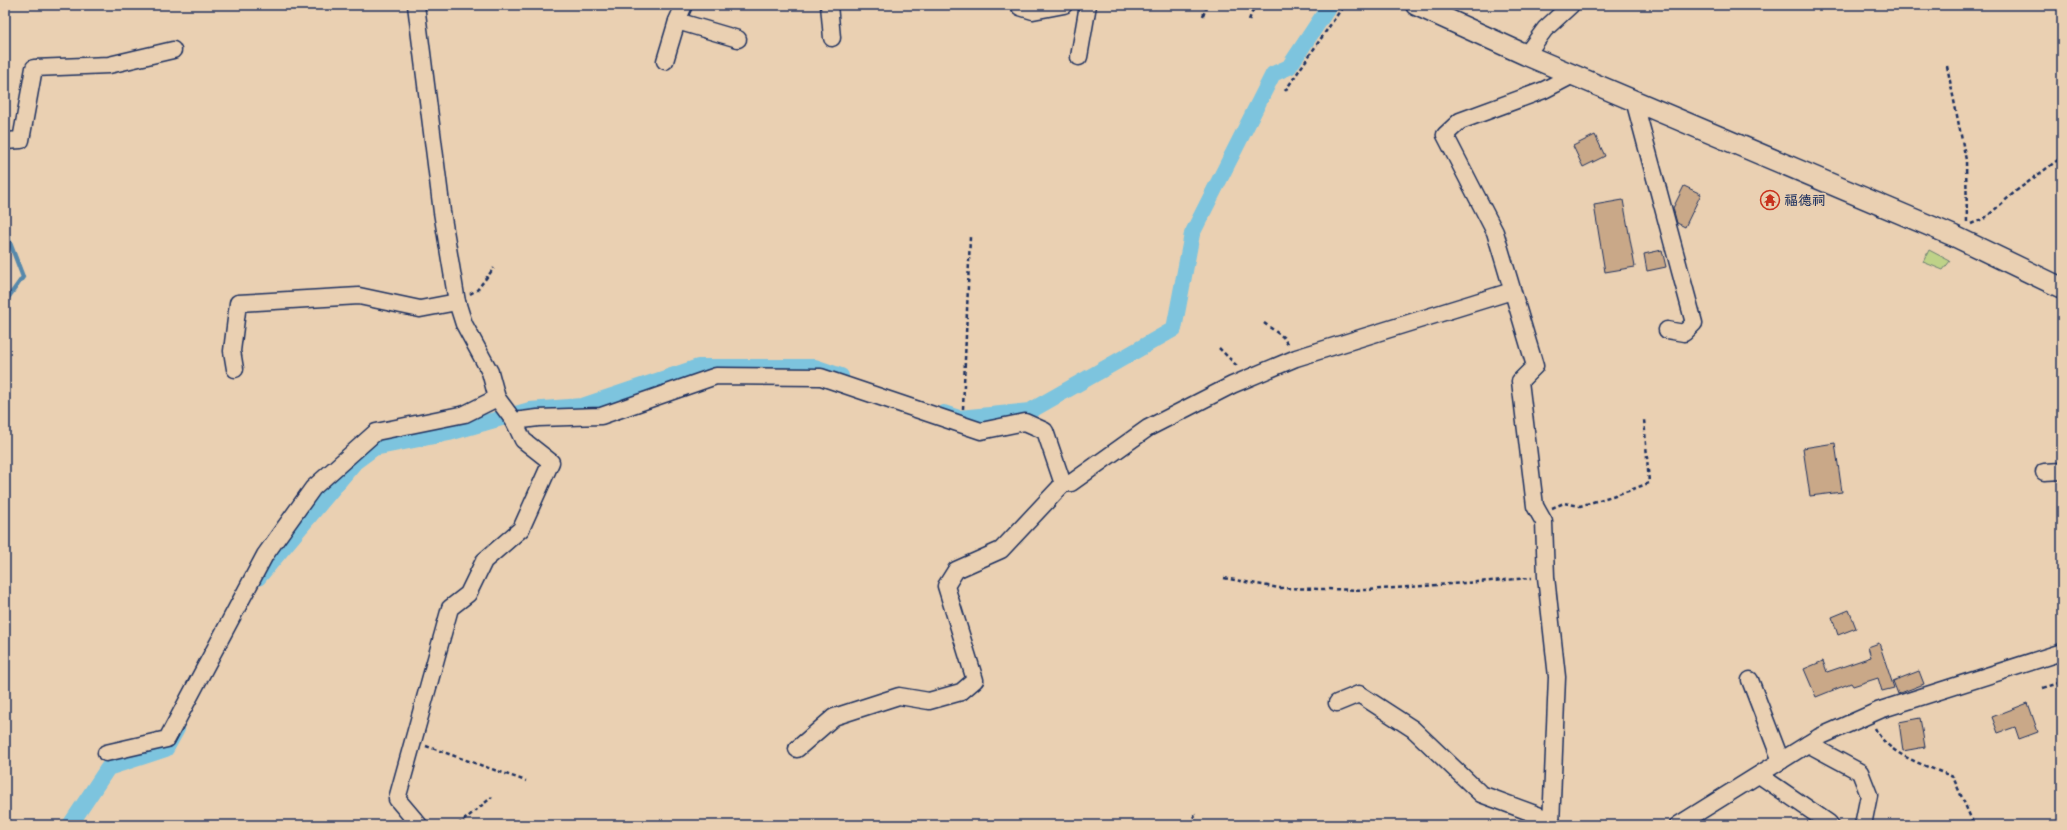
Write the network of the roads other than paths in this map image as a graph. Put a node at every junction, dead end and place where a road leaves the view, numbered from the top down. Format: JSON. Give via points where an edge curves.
{"nodes":[{"id":1,"x":416,"y":5,"type":"edge"},
{"id":2,"x":684,"y":5,"type":"edge"},
{"id":3,"x":829,"y":5,"type":"edge"},
{"id":4,"x":1064,"y":5,"type":"edge"},
{"id":5,"x":1088,"y":5,"type":"edge"},
{"id":6,"x":1416,"y":5,"type":"edge"},
{"id":7,"x":1571,"y":5,"type":"edge"},
{"id":8,"x":1020,"y":7,"type":"dead end"},
{"id":9,"x":677,"y":21,"type":"junction"},
{"id":10,"x":832,"y":38,"type":"dead end"},
{"id":11,"x":738,"y":39,"type":"dead end"},
{"id":12,"x":173,"y":50,"type":"dead end"},
{"id":13,"x":1526,"y":55,"type":"junction"},
{"id":14,"x":1079,"y":57,"type":"dead end"},
{"id":15,"x":666,"y":61,"type":"dead end"},
{"id":16,"x":1573,"y":75,"type":"junction"},
{"id":17,"x":1634,"y":100,"type":"junction"},
{"id":18,"x":5,"y":141,"type":"edge"},
{"id":19,"x":2062,"y":288,"type":"edge"},
{"id":20,"x":1512,"y":291,"type":"junction"},
{"id":21,"x":457,"y":302,"type":"junction"},
{"id":22,"x":1667,"y":330,"type":"dead end"},
{"id":23,"x":235,"y":369,"type":"dead end"},
{"id":24,"x":497,"y":398,"type":"junction"},
{"id":25,"x":514,"y":421,"type":"junction"},
{"id":26,"x":2062,"y":470,"type":"edge"},
{"id":27,"x":2044,"y":472,"type":"dead end"},
{"id":28,"x":1063,"y":484,"type":"junction"},
{"id":29,"x":2062,"y":652,"type":"edge"},
{"id":30,"x":1750,"y":680,"type":"dead end"},
{"id":31,"x":1337,"y":703,"type":"dead end"},
{"id":32,"x":1808,"y":744,"type":"junction"},
{"id":33,"x":797,"y":749,"type":"dead end"},
{"id":34,"x":106,"y":753,"type":"dead end"},
{"id":35,"x":1781,"y":761,"type":"junction"},
{"id":36,"x":1759,"y":775,"type":"junction"},
{"id":37,"x":1551,"y":822,"type":"edge"},
{"id":38,"x":1829,"y":823,"type":"dead end"},
{"id":39,"x":419,"y":825,"type":"edge"},
{"id":40,"x":1678,"y":825,"type":"edge"},
{"id":41,"x":1863,"y":825,"type":"edge"}],
"edges":[{"from":1,"to":21,"type":"street","via":[[442,212]]},
{"from":2,"to":9,"type":"street"},
{"from":3,"to":10,"type":"street"},
{"from":4,"to":8,"type":"street","via":[[1033,11]]},
{"from":5,"to":14,"type":"street"},
{"from":6,"to":13,"type":"main road"},
{"from":7,"to":13,"type":"street","via":[[1545,29]]},
{"from":9,"to":11,"type":"street"},
{"from":9,"to":15,"type":"street"},
{"from":12,"to":18,"type":"street","via":[[109,65],[34,68],[21,140]]},
{"from":13,"to":16,"type":"main road"},
{"from":16,"to":17,"type":"main road"},
{"from":16,"to":20,"type":"street","via":[[1544,90],[1460,121],[1445,135],[1495,232]]},
{"from":17,"to":19,"type":"main road","via":[[1954,236]]},
{"from":17,"to":22,"type":"street","via":[[1694,323],[1684,333]]},
{"from":20,"to":28,"type":"street","via":[[1296,358],[1249,378],[1148,428],[1070,483]]},
{"from":20,"to":37,"type":"street","via":[[1535,366],[1520,381],[1535,506],[1544,522],[1546,577],[1557,677]]},
{"from":21,"to":23,"type":"street","via":[[420,309],[359,296],[238,303],[232,351]]},
{"from":21,"to":24,"type":"street","via":[[464,324],[490,372]]},
{"from":24,"to":25,"type":"street"},
{"from":24,"to":34,"type":"street","via":[[465,414],[376,432],[313,488],[265,555],[167,739]]},
{"from":25,"to":28,"type":"street","via":[[602,416],[716,376],[821,377],[981,431],[1025,422],[1045,431]]},
{"from":25,"to":39,"type":"street","via":[[523,440],[551,462],[521,529],[484,562],[468,594],[450,608],[397,799]]},
{"from":26,"to":27,"type":"street"},
{"from":28,"to":33,"type":"street","via":[[1001,550],[956,570],[946,586],[975,680],[961,692],[929,702],[900,696],[834,717]]},
{"from":29,"to":32,"type":"street","via":[[1869,715]]},
{"from":30,"to":35,"type":"street"},
{"from":31,"to":37,"type":"street","via":[[1359,694],[1413,728],[1481,794]]},
{"from":32,"to":35,"type":"street"},
{"from":32,"to":41,"type":"street","via":[[1860,772],[1869,795]]},
{"from":35,"to":36,"type":"street"},
{"from":36,"to":38,"type":"street"},
{"from":36,"to":40,"type":"street"}]}
